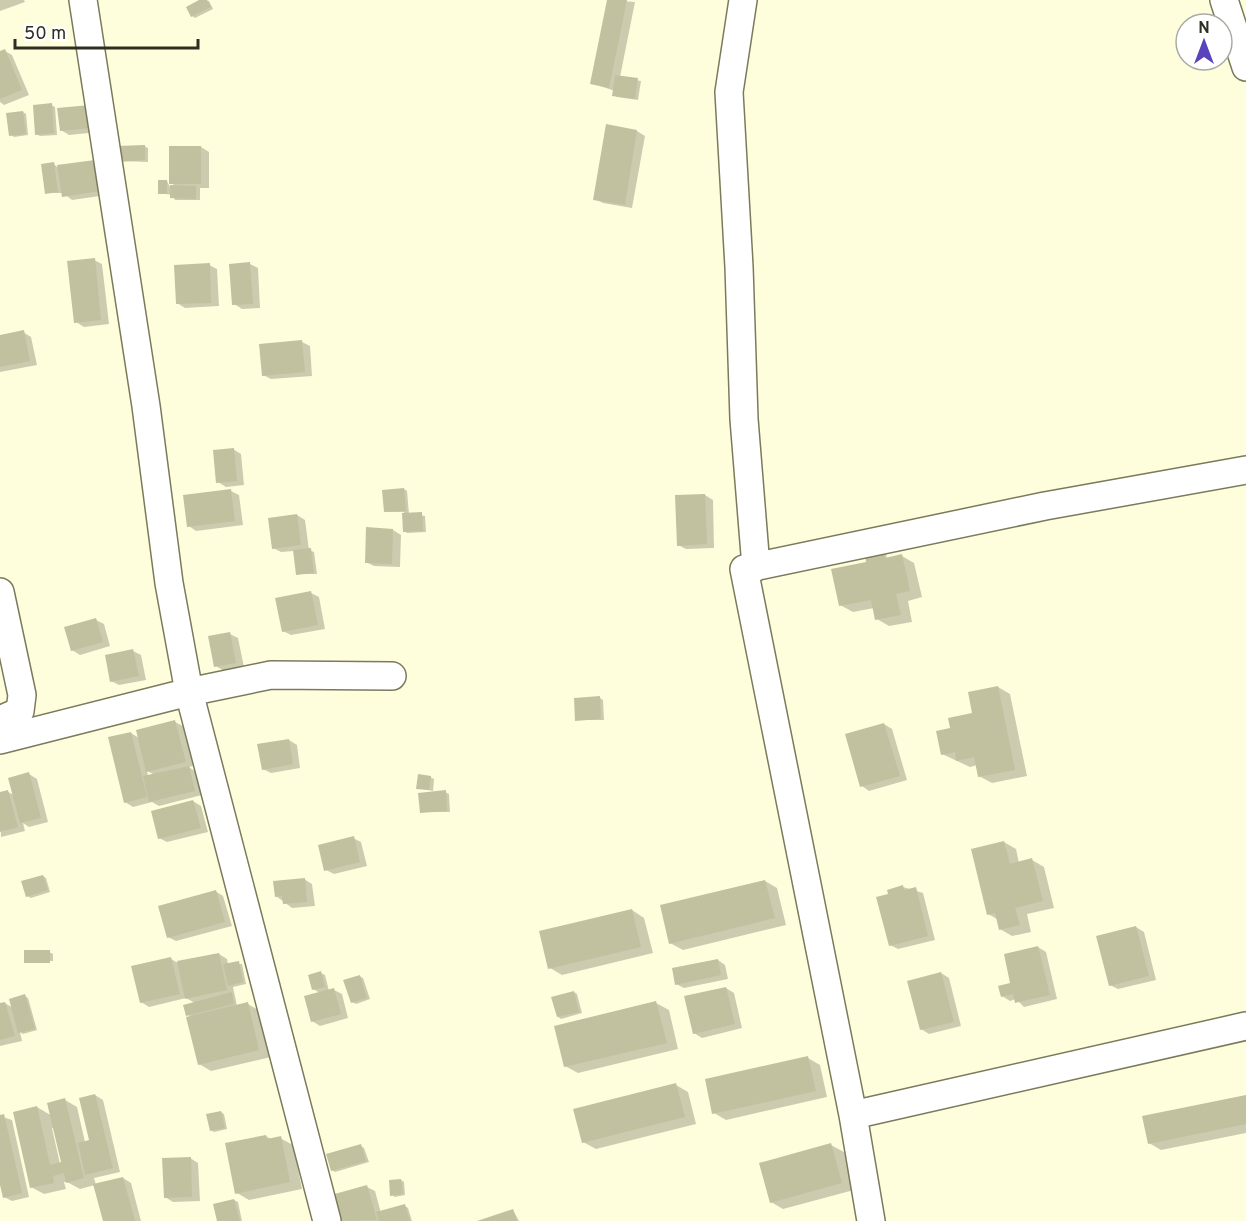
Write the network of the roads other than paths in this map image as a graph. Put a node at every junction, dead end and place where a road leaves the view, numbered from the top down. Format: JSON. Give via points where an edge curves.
{"nodes":[{"id":1,"x":83,"y":0,"type":"edge"},
{"id":2,"x":743,"y":0,"type":"edge"},
{"id":3,"x":1224,"y":0,"type":"edge"},
{"id":4,"x":1246,"y":67,"type":"edge"},
{"id":5,"x":1246,"y":470,"type":"edge"},
{"id":6,"x":756,"y":567,"type":"junction"},
{"id":7,"x":0,"y":592,"type":"edge"},
{"id":8,"x":392,"y":676,"type":"dead end"},
{"id":9,"x":189,"y":692,"type":"junction"},
{"id":10,"x":0,"y":720,"type":"edge"},
{"id":11,"x":0,"y":740,"type":"edge"},
{"id":12,"x":1246,"y":1026,"type":"edge"},
{"id":13,"x":853,"y":1115,"type":"junction"},
{"id":14,"x":327,"y":1221,"type":"edge"},
{"id":15,"x":871,"y":1221,"type":"edge"}],
"edges":[{"from":1,"to":9,"type":"street","via":[[146,406],[169,583]]},
{"from":2,"to":6,"type":"street","via":[[729,92],[744,419]]},
{"from":3,"to":4,"type":"street"},
{"from":5,"to":6,"type":"street","via":[[1045,506]]},
{"from":6,"to":13,"type":"street","via":[[744,569]]},
{"from":7,"to":10,"type":"street","via":[[22,694],[20,711]]},
{"from":8,"to":9,"type":"street","via":[[271,675]]},
{"from":9,"to":11,"type":"street"},
{"from":9,"to":14,"type":"street"},
{"from":12,"to":13,"type":"street"},
{"from":13,"to":15,"type":"street"}]}
